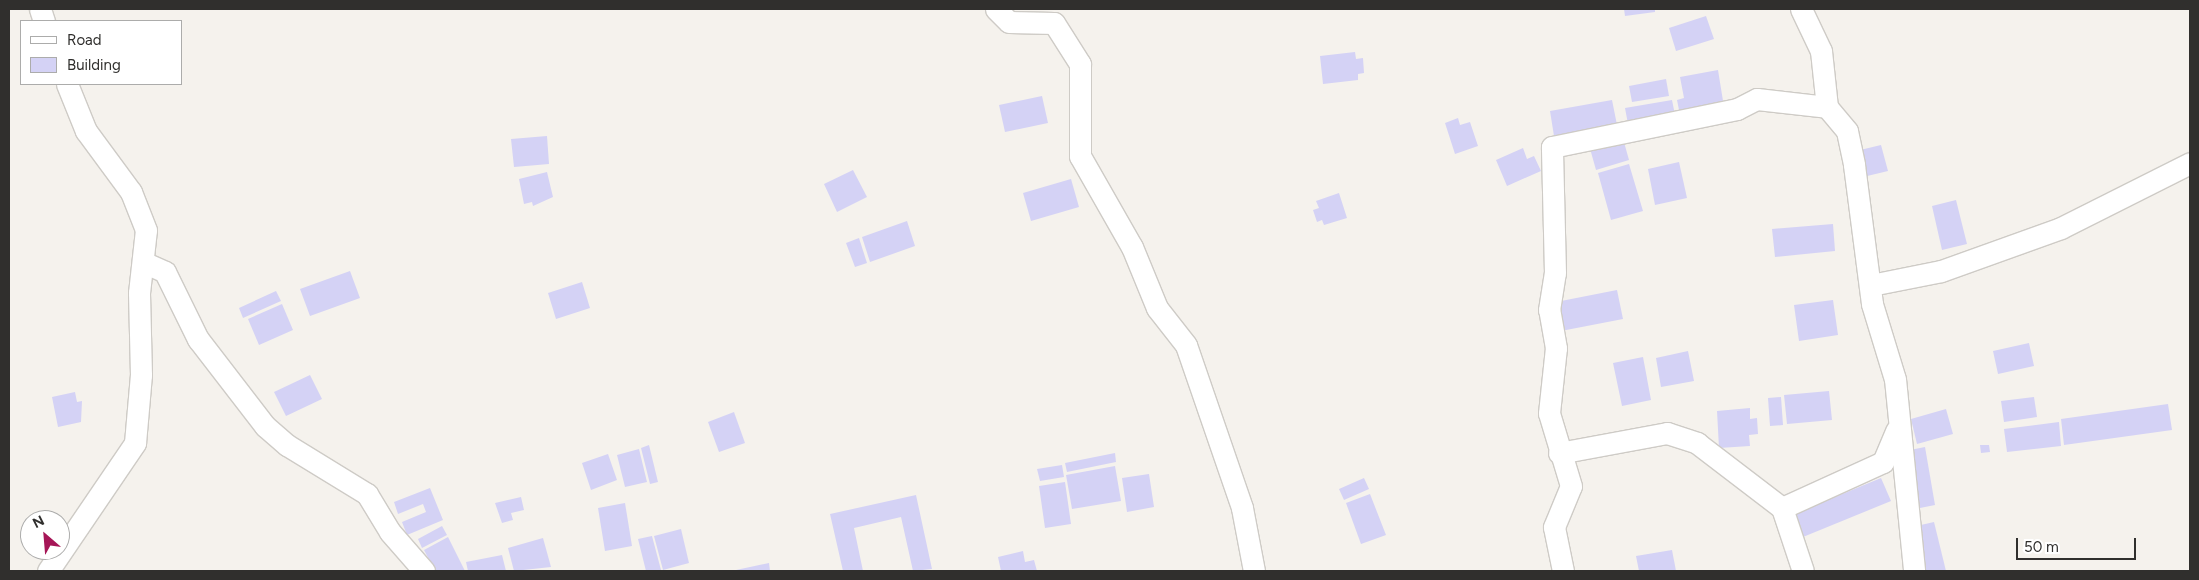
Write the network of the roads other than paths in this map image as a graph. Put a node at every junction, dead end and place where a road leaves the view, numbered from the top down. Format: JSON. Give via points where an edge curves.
{"nodes":[{"id":1,"x":996,"y":9,"type":"edge"},
{"id":2,"x":1801,"y":9,"type":"edge"},
{"id":3,"x":67,"y":85,"type":"edge"},
{"id":4,"x":1827,"y":107,"type":"junction"},
{"id":5,"x":2190,"y":162,"type":"edge"},
{"id":6,"x":143,"y":262,"type":"junction"},
{"id":7,"x":1871,"y":285,"type":"junction"},
{"id":8,"x":1897,"y":428,"type":"junction"},
{"id":9,"x":1560,"y":453,"type":"junction"},
{"id":10,"x":1782,"y":508,"type":"junction"},
{"id":11,"x":48,"y":571,"type":"edge"},
{"id":12,"x":424,"y":571,"type":"edge"},
{"id":13,"x":1254,"y":571,"type":"edge"},
{"id":14,"x":1563,"y":571,"type":"edge"},
{"id":15,"x":1803,"y":571,"type":"edge"},
{"id":16,"x":1914,"y":571,"type":"edge"}],
"edges":[{"from":1,"to":13,"type":"street","via":[[1009,22],[1054,23],[1080,64],[1080,156],[1132,247],[1157,308],[1186,345],[1242,508]]},
{"from":2,"to":4,"type":"street","via":[[1821,51]]},
{"from":3,"to":6,"type":"street","via":[[86,131],[131,192],[146,230]]},
{"from":4,"to":7,"type":"street","via":[[1847,131]]},
{"from":4,"to":9,"type":"street","via":[[1757,99],[1737,109],[1552,147],[1555,273],[1549,310],[1556,348],[1549,413]]},
{"from":5,"to":7,"type":"street","via":[[2061,228],[1941,271]]},
{"from":6,"to":11,"type":"street","via":[[135,444]]},
{"from":6,"to":12,"type":"street","via":[[165,272],[198,339],[264,426],[287,445],[367,494],[390,532]]},
{"from":7,"to":8,"type":"street","via":[[1876,323],[1892,364]]},
{"from":8,"to":10,"type":"street","via":[[1883,462]]},
{"from":8,"to":16,"type":"street"},
{"from":9,"to":10,"type":"street","via":[[1667,433],[1697,442]]},
{"from":9,"to":14,"type":"street","via":[[1571,486],[1554,527]]},
{"from":10,"to":15,"type":"street"}]}
